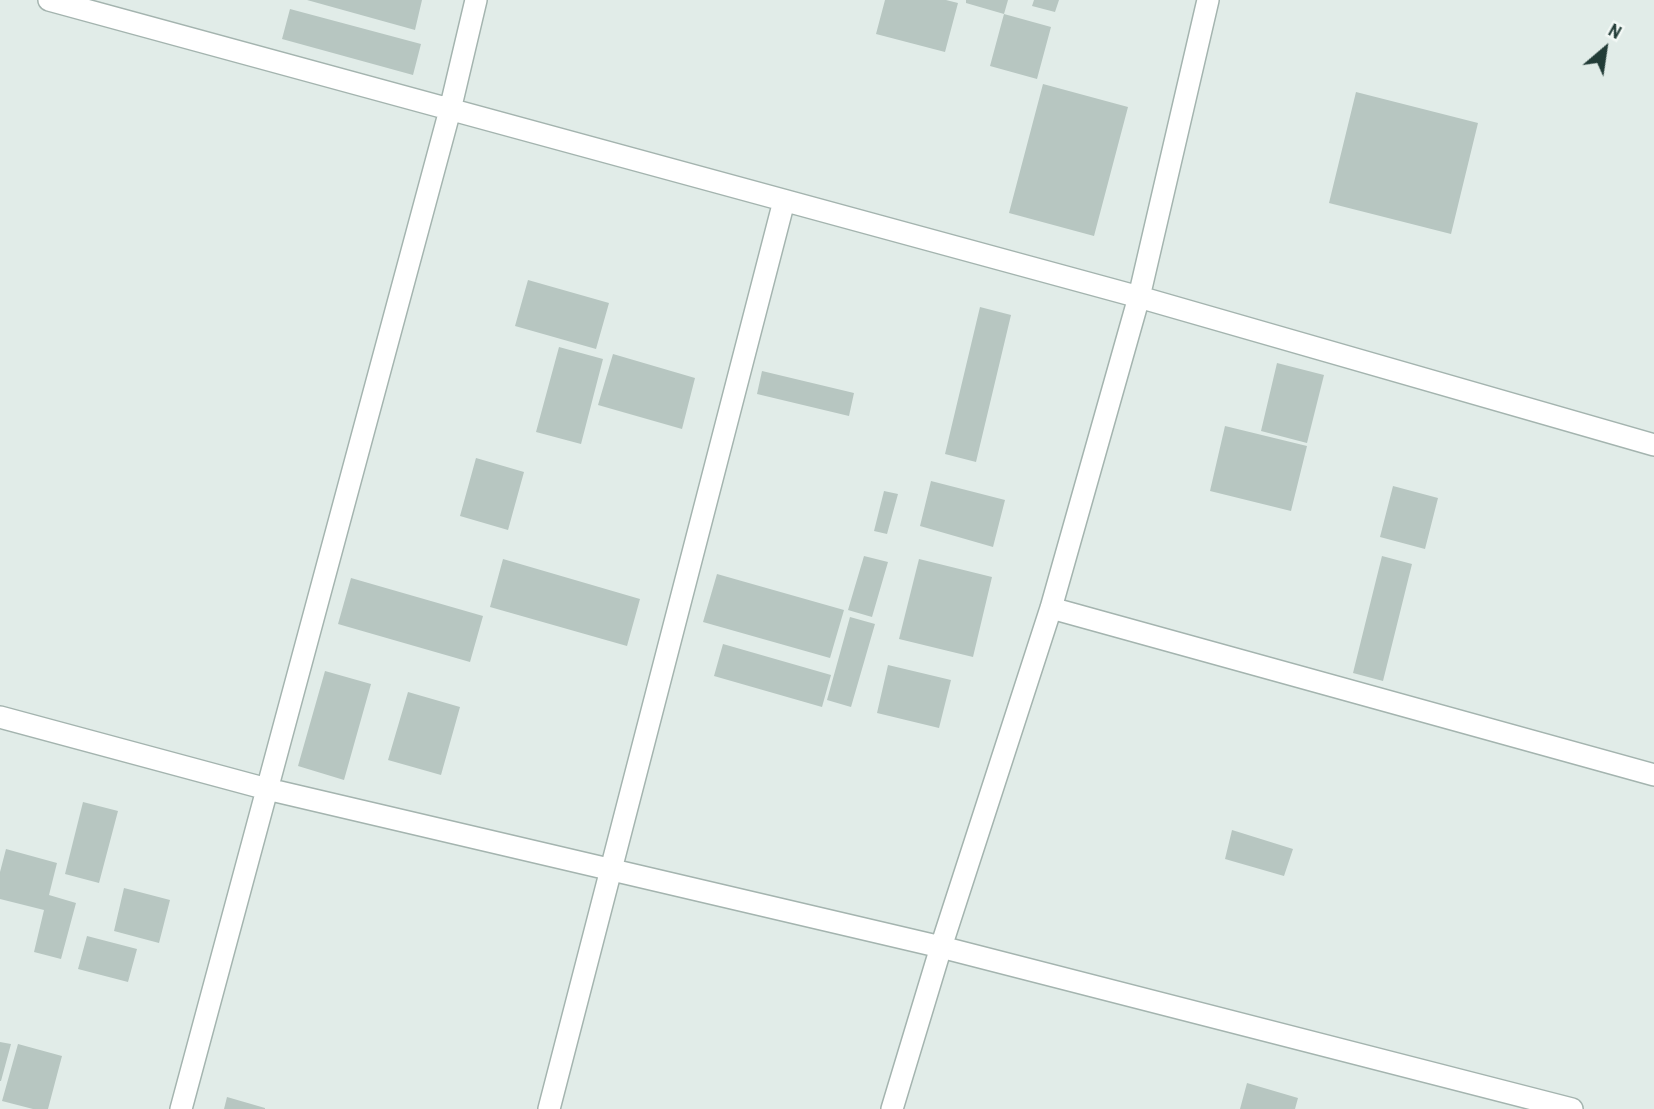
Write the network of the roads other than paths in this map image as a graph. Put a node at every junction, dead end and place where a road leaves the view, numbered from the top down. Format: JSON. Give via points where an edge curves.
{"nodes":[{"id":1,"x":49,"y":0,"type":"edge"},
{"id":2,"x":476,"y":0,"type":"edge"},
{"id":3,"x":1208,"y":0,"type":"edge"},
{"id":4,"x":99,"y":7,"type":"edge"},
{"id":5,"x":450,"y":110,"type":"junction"},
{"id":6,"x":784,"y":201,"type":"junction"},
{"id":7,"x":1139,"y":297,"type":"junction"},
{"id":8,"x":1654,"y":445,"type":"edge"},
{"id":9,"x":1051,"y":608,"type":"junction"},
{"id":10,"x":0,"y":717,"type":"edge"},
{"id":11,"x":1654,"y":775,"type":"edge"},
{"id":12,"x":267,"y":789,"type":"junction"},
{"id":13,"x":612,"y":870,"type":"junction"},
{"id":14,"x":942,"y":947,"type":"junction"},
{"id":15,"x":181,"y":1109,"type":"edge"},
{"id":16,"x":549,"y":1109,"type":"edge"},
{"id":17,"x":892,"y":1109,"type":"edge"},
{"id":18,"x":1572,"y":1109,"type":"edge"}],
"edges":[{"from":1,"to":4,"type":"street"},
{"from":2,"to":5,"type":"street"},
{"from":3,"to":7,"type":"street"},
{"from":4,"to":5,"type":"street"},
{"from":5,"to":6,"type":"street"},
{"from":5,"to":12,"type":"street"},
{"from":6,"to":7,"type":"street"},
{"from":6,"to":13,"type":"street"},
{"from":7,"to":8,"type":"street"},
{"from":7,"to":9,"type":"street"},
{"from":9,"to":11,"type":"street"},
{"from":9,"to":14,"type":"street"},
{"from":10,"to":12,"type":"street"},
{"from":12,"to":13,"type":"street"},
{"from":12,"to":15,"type":"street"},
{"from":13,"to":14,"type":"street"},
{"from":13,"to":16,"type":"street"},
{"from":14,"to":17,"type":"street"},
{"from":14,"to":18,"type":"street"}]}
